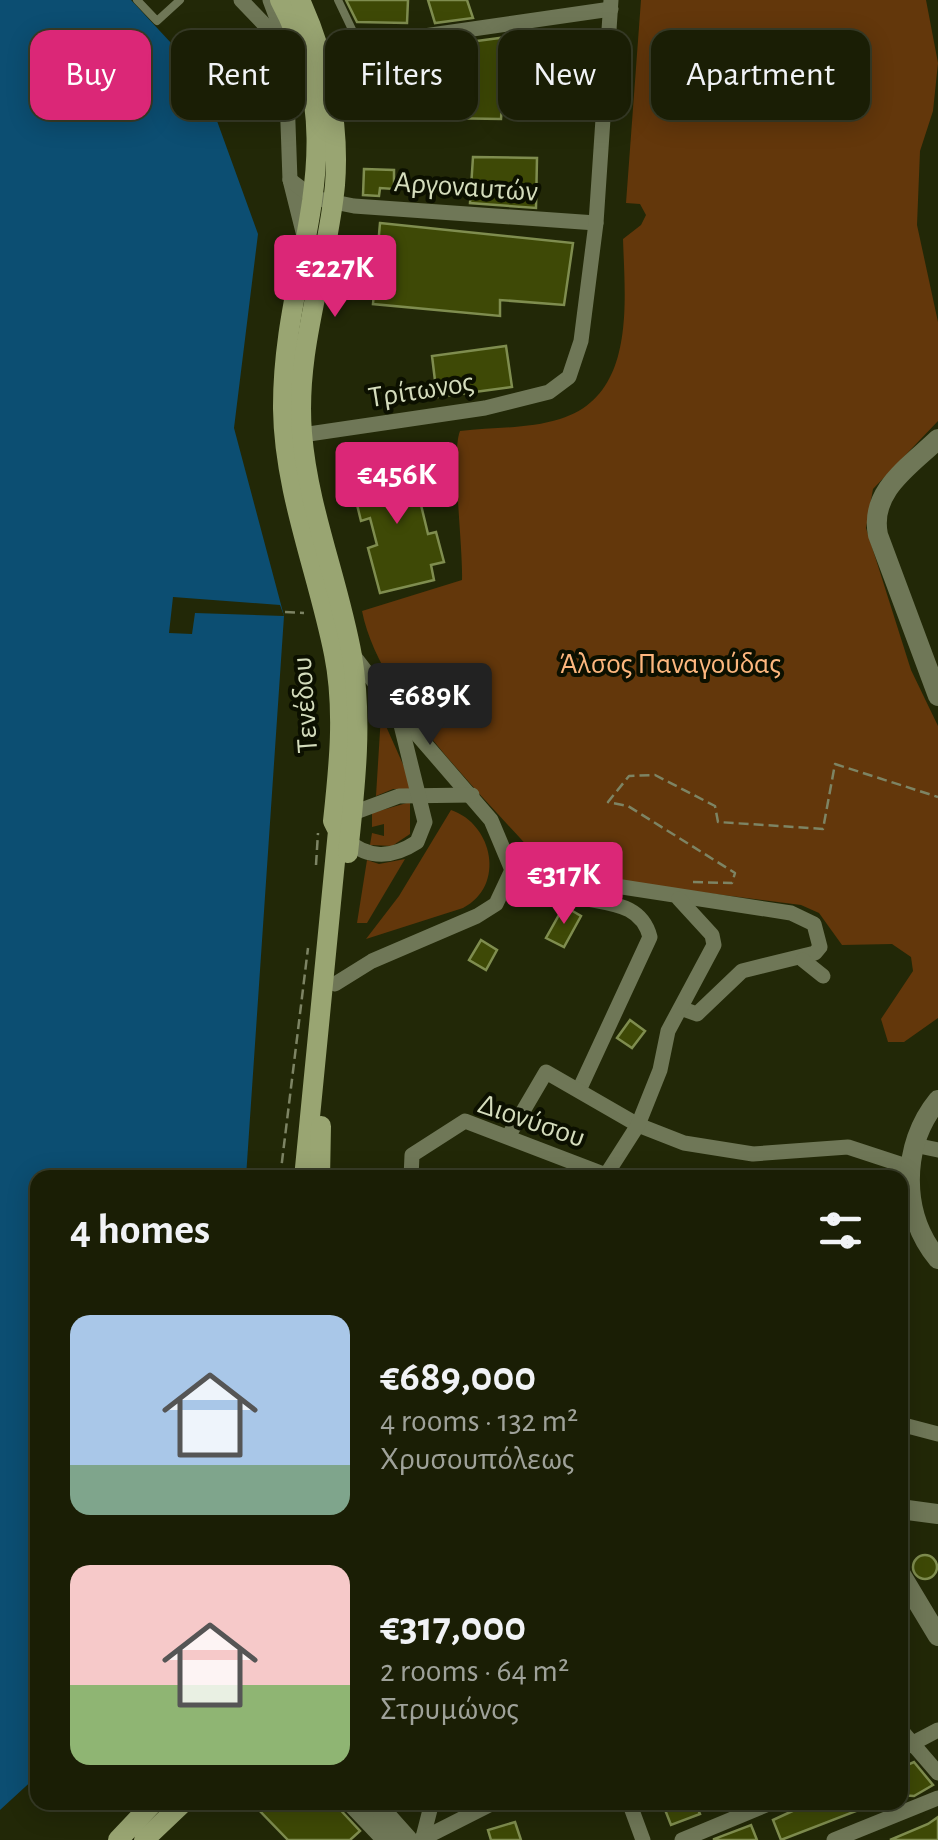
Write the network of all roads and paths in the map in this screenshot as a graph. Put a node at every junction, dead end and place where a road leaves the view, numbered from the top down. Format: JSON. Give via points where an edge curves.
{"nodes":[{"id":1,"x":138,"y":0,"type":"edge"},
{"id":2,"x":180,"y":0,"type":"edge"},
{"id":3,"x":240,"y":0,"type":"edge"},
{"id":4,"x":270,"y":0,"type":"edge"},
{"id":5,"x":280,"y":0,"type":"edge"},
{"id":6,"x":300,"y":0,"type":"edge"},
{"id":7,"x":338,"y":0,"type":"edge"},
{"id":8,"x":611,"y":5,"type":"edge"},
{"id":9,"x":268,"y":30,"type":"edge"},
{"id":10,"x":281,"y":30,"type":"edge"},
{"id":11,"x":352,"y":30,"type":"edge"},
{"id":12,"x":440,"y":30,"type":"edge"},
{"id":13,"x":325,"y":50,"type":"edge"},
{"id":14,"x":320,"y":51,"type":"junction"},
{"id":15,"x":288,"y":120,"type":"edge"},
{"id":16,"x":290,"y":180,"type":"junction"},
{"id":17,"x":323,"y":200,"type":"junction"},
{"id":18,"x":596,"y":223,"type":"junction"},
{"id":19,"x":306,"y":243,"type":"junction"},
{"id":20,"x":302,"y":435,"type":"junction"},
{"id":21,"x":938,"y":438,"type":"edge"},
{"id":22,"x":285,"y":612,"type":"dead end"},
{"id":23,"x":308,"y":613,"type":"dead end"},
{"id":24,"x":352,"y":653,"type":"junction"},
{"id":25,"x":938,"y":696,"type":"edge"},
{"id":26,"x":398,"y":713,"type":"junction"},
{"id":27,"x":418,"y":794,"type":"junction"},
{"id":28,"x":472,"y":795,"type":"junction"},
{"id":29,"x":938,"y":797,"type":"edge"},
{"id":30,"x":338,"y":825,"type":"junction"},
{"id":31,"x":512,"y":870,"type":"junction"},
{"id":32,"x":315,"y":874,"type":"dead end"},
{"id":33,"x":545,"y":877,"type":"junction"},
{"id":34,"x":677,"y":881,"type":"dead end"},
{"id":35,"x":679,"y":899,"type":"junction"},
{"id":36,"x":310,"y":931,"type":"dead end"},
{"id":37,"x":803,"y":960,"type":"junction"},
{"id":38,"x":823,"y":976,"type":"dead end"},
{"id":39,"x":335,"y":984,"type":"junction"},
{"id":40,"x":683,"y":1009,"type":"junction"},
{"id":41,"x":580,"y":1088,"type":"junction"},
{"id":42,"x":938,"y":1100,"type":"edge"},
{"id":43,"x":638,"y":1125,"type":"junction"},
{"id":44,"x":509,"y":1135,"type":"junction"},
{"id":45,"x":914,"y":1145,"type":"junction"},
{"id":46,"x":938,"y":1150,"type":"edge"},
{"id":47,"x":909,"y":1167,"type":"junction"},
{"id":48,"x":281,"y":1170,"type":"edge"},
{"id":49,"x":305,"y":1170,"type":"edge"},
{"id":50,"x":321,"y":1170,"type":"edge"},
{"id":51,"x":411,"y":1170,"type":"edge"},
{"id":52,"x":594,"y":1170,"type":"edge"},
{"id":53,"x":609,"y":1170,"type":"edge"},
{"id":54,"x":908,"y":1178,"type":"edge"},
{"id":55,"x":908,"y":1205,"type":"edge"},
{"id":56,"x":938,"y":1260,"type":"edge"},
{"id":57,"x":908,"y":1426,"type":"edge"},
{"id":58,"x":938,"y":1434,"type":"edge"},
{"id":59,"x":908,"y":1510,"type":"edge"},
{"id":60,"x":938,"y":1514,"type":"edge"},
{"id":61,"x":908,"y":1591,"type":"edge"},
{"id":62,"x":938,"y":1636,"type":"edge"},
{"id":63,"x":938,"y":1730,"type":"edge"},
{"id":64,"x":908,"y":1747,"type":"edge"},
{"id":65,"x":938,"y":1773,"type":"edge"},
{"id":66,"x":938,"y":1798,"type":"edge"},
{"id":67,"x":146,"y":1810,"type":"edge"},
{"id":68,"x":176,"y":1810,"type":"edge"},
{"id":69,"x":359,"y":1810,"type":"edge"},
{"id":70,"x":383,"y":1810,"type":"edge"},
{"id":71,"x":429,"y":1810,"type":"edge"},
{"id":72,"x":478,"y":1810,"type":"edge"},
{"id":73,"x":632,"y":1810,"type":"edge"},
{"id":74,"x":754,"y":1810,"type":"edge"},
{"id":75,"x":417,"y":1839,"type":"edge"},
{"id":76,"x":118,"y":1840,"type":"edge"},
{"id":77,"x":144,"y":1840,"type":"edge"},
{"id":78,"x":388,"y":1840,"type":"edge"},
{"id":79,"x":643,"y":1840,"type":"edge"},
{"id":80,"x":682,"y":1840,"type":"edge"},
{"id":81,"x":834,"y":1840,"type":"edge"}],
"edges":[{"from":1,"to":2,"type":"lane","via":[[157,20]]},
{"from":3,"to":9,"type":"street"},
{"from":4,"to":10,"type":"street"},
{"from":5,"to":17,"type":"main road","name":"Τενέδου","via":[[304,58]]},
{"from":6,"to":14,"type":"main road","name":"Τενέδου"},
{"from":7,"to":11,"type":"lane"},
{"from":8,"to":12,"type":"street"},
{"from":8,"to":18,"type":"street"},
{"from":13,"to":14,"type":"street"},
{"from":14,"to":17,"type":"main road","name":"Τενέδου","via":[[334,128]]},
{"from":15,"to":16,"type":"street"},
{"from":16,"to":17,"type":"street"},
{"from":16,"to":19,"type":"street"},
{"from":17,"to":18,"type":"street","name":"Αργοναυτών"},
{"from":17,"to":19,"type":"main road","name":"Τενέδου"},
{"from":17,"to":20,"type":"main road","name":"Τενέδου","via":[[304,356]]},
{"from":18,"to":20,"type":"street","name":"Τρίτωνος","via":[[577,352],[569,376],[548,392]]},
{"from":19,"to":30,"type":"main road","name":"Τενέδου","via":[[284,368],[284,436],[338,686]]},
{"from":20,"to":24,"type":"main road","name":"Τενέδου"},
{"from":21,"to":25,"type":"street","via":[[877,508],[878,536]]},
{"from":22,"to":23,"type":"path"},
{"from":24,"to":26,"type":"street"},
{"from":24,"to":30,"type":"main road","name":"Τενέδου","via":[[357,734]]},
{"from":26,"to":27,"type":"street"},
{"from":26,"to":28,"type":"street"},
{"from":27,"to":28,"type":"street"},
{"from":27,"to":30,"type":"street","via":[[399,796]]},
{"from":27,"to":30,"type":"street","via":[[425,822],[417,842],[396,853],[374,856]]},
{"from":28,"to":31,"type":"street"},
{"from":29,"to":34,"type":"path","via":[[835,764],[823,829],[718,822],[715,806],[655,775],[629,776],[608,802],[628,806],[735,873],[732,883]]},
{"from":30,"to":32,"type":"path"},
{"from":30,"to":39,"type":"main road","name":"Τενέδου"},
{"from":30,"to":49,"type":"main road","name":"Τενέδου"},
{"from":31,"to":33,"type":"street"},
{"from":31,"to":39,"type":"street","via":[[496,904]]},
{"from":33,"to":35,"type":"street"},
{"from":33,"to":41,"type":"street","via":[[554,890],[626,907],[647,924],[650,936]]},
{"from":35,"to":37,"type":"street","via":[[805,917],[820,947]]},
{"from":35,"to":40,"type":"street","via":[[714,945]]},
{"from":36,"to":48,"type":"path"},
{"from":37,"to":38,"type":"street"},
{"from":37,"to":40,"type":"street","via":[[742,971],[697,1014]]},
{"from":39,"to":50,"type":"main road","name":"Τενέδου"},
{"from":40,"to":43,"type":"street","via":[[668,1031]]},
{"from":41,"to":43,"type":"street"},
{"from":41,"to":44,"type":"street","via":[[541,1074]]},
{"from":42,"to":45,"type":"street"},
{"from":43,"to":47,"type":"street","via":[[714,1150],[848,1147]]},
{"from":43,"to":53,"type":"street","name":"Διονύσου"},
{"from":44,"to":51,"type":"street","name":"Διονύσου","via":[[465,1120],[412,1155]]},
{"from":44,"to":52,"type":"street","name":"Διονύσου"},
{"from":45,"to":46,"type":"street"},
{"from":45,"to":47,"type":"street"},
{"from":47,"to":54,"type":"street"},
{"from":55,"to":56,"type":"street"},
{"from":57,"to":58,"type":"street"},
{"from":59,"to":60,"type":"street"},
{"from":61,"to":62,"type":"street"},
{"from":63,"to":64,"type":"street"},
{"from":64,"to":65,"type":"street"},
{"from":66,"to":81,"type":"street"},
{"from":67,"to":76,"type":"main road"},
{"from":68,"to":77,"type":"main road"},
{"from":69,"to":78,"type":"street"},
{"from":70,"to":75,"type":"street"},
{"from":71,"to":75,"type":"street"},
{"from":72,"to":75,"type":"street"},
{"from":73,"to":79,"type":"street"},
{"from":74,"to":80,"type":"street"}]}
